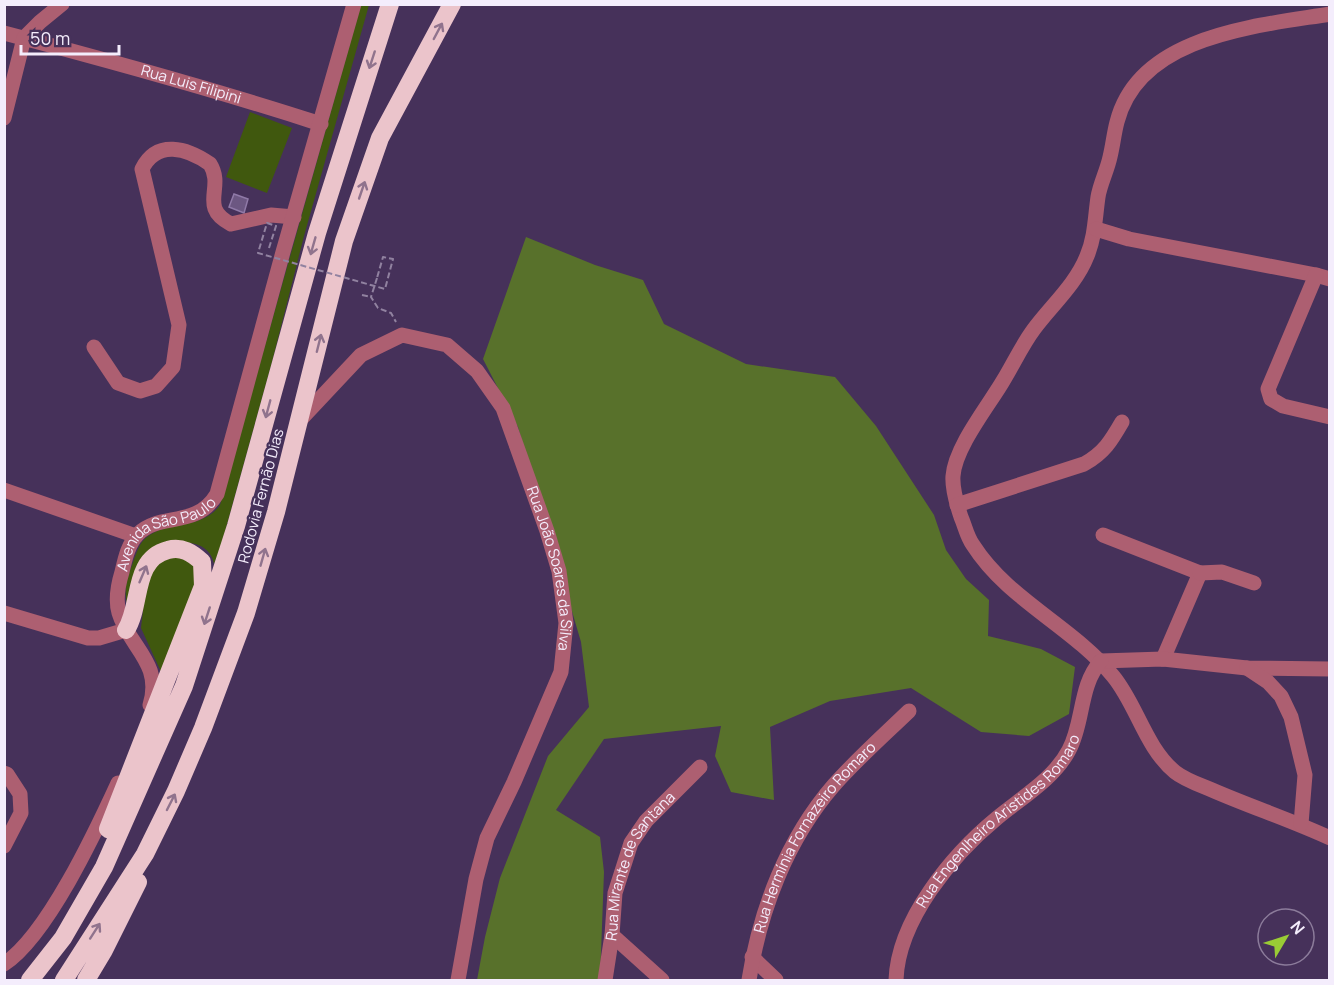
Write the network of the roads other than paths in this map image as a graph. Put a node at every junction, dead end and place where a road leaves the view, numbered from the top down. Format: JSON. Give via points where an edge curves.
{"nodes":[{"id":1,"x":62,"y":4,"type":"edge"},
{"id":2,"x":354,"y":4,"type":"edge"},
{"id":3,"x":390,"y":4,"type":"edge"},
{"id":4,"x":452,"y":4,"type":"edge"},
{"id":5,"x":1329,"y":14,"type":"edge"},
{"id":6,"x":4,"y":33,"type":"edge"},
{"id":7,"x":24,"y":38,"type":"junction"},
{"id":8,"x":4,"y":118,"type":"edge"},
{"id":9,"x":321,"y":124,"type":"junction"},
{"id":10,"x":294,"y":217,"type":"junction"},
{"id":11,"x":1095,"y":229,"type":"junction"},
{"id":12,"x":1323,"y":277,"type":"edge"},
{"id":13,"x":94,"y":347,"type":"dead end"},
{"id":14,"x":1329,"y":417,"type":"edge"},
{"id":15,"x":300,"y":420,"type":"junction"},
{"id":16,"x":1122,"y":422,"type":"dead end"},
{"id":17,"x":4,"y":490,"type":"edge"},
{"id":18,"x":957,"y":505,"type":"junction"},
{"id":19,"x":136,"y":536,"type":"junction"},
{"id":20,"x":1103,"y":536,"type":"dead end"},
{"id":21,"x":1200,"y":573,"type":"junction"},
{"id":22,"x":1254,"y":582,"type":"dead end"},
{"id":23,"x":4,"y":613,"type":"edge"},
{"id":24,"x":126,"y":630,"type":"junction"},
{"id":25,"x":1163,"y":659,"type":"junction"},
{"id":26,"x":1101,"y":662,"type":"junction"},
{"id":27,"x":1246,"y":668,"type":"junction"},
{"id":28,"x":1329,"y":669,"type":"edge"},
{"id":29,"x":909,"y":711,"type":"dead end"},
{"id":30,"x":700,"y":767,"type":"dead end"},
{"id":31,"x":4,"y":773,"type":"edge"},
{"id":32,"x":1301,"y":824,"type":"junction"},
{"id":33,"x":1329,"y":838,"type":"edge"},
{"id":34,"x":4,"y":846,"type":"edge"},
{"id":35,"x":145,"y":854,"type":"junction"},
{"id":36,"x":104,"y":867,"type":"junction"},
{"id":37,"x":612,"y":935,"type":"junction"},
{"id":38,"x":752,"y":957,"type":"junction"},
{"id":39,"x":4,"y":964,"type":"edge"},
{"id":40,"x":30,"y":981,"type":"edge"},
{"id":41,"x":64,"y":981,"type":"edge"},
{"id":42,"x":86,"y":981,"type":"edge"},
{"id":43,"x":458,"y":981,"type":"edge"},
{"id":44,"x":605,"y":981,"type":"edge"},
{"id":45,"x":662,"y":981,"type":"edge"},
{"id":46,"x":749,"y":981,"type":"edge"},
{"id":47,"x":776,"y":981,"type":"edge"},
{"id":48,"x":896,"y":981,"type":"edge"}],
"edges":[{"from":1,"to":7,"type":"street"},
{"from":2,"to":9,"type":"street","name":"Avenida São Paulo"},
{"from":3,"to":36,"type":"highway","name":"Rodovia Fernão Dias","one_way":true,"via":[[317,233],[236,526],[184,686]]},
{"from":15,"to":4,"type":"highway","name":"Rodovia Fernão Dias","one_way":true,"via":[[344,241],[380,138]]},
{"from":5,"to":11,"type":"street","via":[[1215,36],[1185,47],[1149,70],[1121,106],[1098,196]]},
{"from":6,"to":7,"type":"street","name":"Rua Luis Filipini"},
{"from":7,"to":8,"type":"street"},
{"from":7,"to":9,"type":"street","name":"Rua Luis Filipini"},
{"from":9,"to":10,"type":"street","name":"Avenida São Paulo"},
{"from":10,"to":13,"type":"street","via":[[271,215],[231,224],[219,218],[213,206],[215,175],[210,164],[172,148],[156,152],[142,169],[178,325],[174,367],[156,386],[140,392],[118,383]]},
{"from":10,"to":19,"type":"street","name":"Avenida São Paulo","via":[[217,494],[199,513],[148,527]]},
{"from":11,"to":12,"type":"street"},
{"from":11,"to":18,"type":"street","via":[[1087,257],[1071,286],[1032,332],[963,447],[953,475]]},
{"from":12,"to":14,"type":"street","via":[[1268,389],[1271,399],[1283,406]]},
{"from":35,"to":15,"type":"highway","name":"Rodovia Fernão Dias","one_way":true,"via":[[204,728],[246,613]]},
{"from":15,"to":43,"type":"street","name":"Rua João Soares da Silva","via":[[361,355],[402,335],[447,345],[477,371],[503,408],[559,572],[566,623],[561,672],[487,838]]},
{"from":16,"to":18,"type":"street","via":[[1099,456],[1084,464]]},
{"from":17,"to":19,"type":"street"},
{"from":18,"to":26,"type":"street","via":[[971,543],[994,572]]},
{"from":19,"to":24,"type":"street","name":"Avenida São Paulo","via":[[118,586],[118,609]]},
{"from":20,"to":21,"type":"street"},
{"from":21,"to":22,"type":"street","via":[[1222,572]]},
{"from":21,"to":25,"type":"street"},
{"from":23,"to":24,"type":"street","via":[[88,638]]},
{"from":24,"to":36,"type":"highway","one_way":true,"via":[[142,574],[150,561],[169,549],[181,549],[202,562],[203,586],[100,851]]},
{"from":24,"to":39,"type":"street","name":"Avenida São Paulo","via":[[153,678],[154,694],[111,797],[66,883],[39,927]]},
{"from":25,"to":26,"type":"street"},
{"from":25,"to":27,"type":"street"},
{"from":26,"to":32,"type":"street","via":[[1116,680],[1157,752],[1174,771],[1228,797]]},
{"from":26,"to":48,"type":"street","name":"Rua Engenlheiro Aristides Romaro","via":[[1092,670],[1070,750],[1045,780],[973,839],[943,873],[904,937]]},
{"from":27,"to":28,"type":"street"},
{"from":27,"to":32,"type":"street","via":[[1268,682],[1292,717],[1305,775]]},
{"from":29,"to":38,"type":"street","name":"Rua Hermínia Fornazeiro Romaro","via":[[835,784],[809,816],[782,867],[762,917]]},
{"from":30,"to":37,"type":"street","name":"Rua Mirante de Santana","via":[[646,821],[631,843],[615,893]]},
{"from":31,"to":34,"type":"street","via":[[20,795],[21,813]]},
{"from":32,"to":33,"type":"street"},
{"from":41,"to":35,"type":"highway","name":"Rodovia Fernão Dias","one_way":true},
{"from":35,"to":42,"type":"highway","via":[[139,882]]},
{"from":36,"to":40,"type":"highway","name":"Rodovia Fernão Dias","via":[[63,938]]},
{"from":37,"to":44,"type":"street","name":"Rua Mirante de Santana"},
{"from":37,"to":45,"type":"street"},
{"from":38,"to":46,"type":"street","name":"Rua Hermínia Fornazeiro Romaro"},
{"from":38,"to":47,"type":"street"}]}
